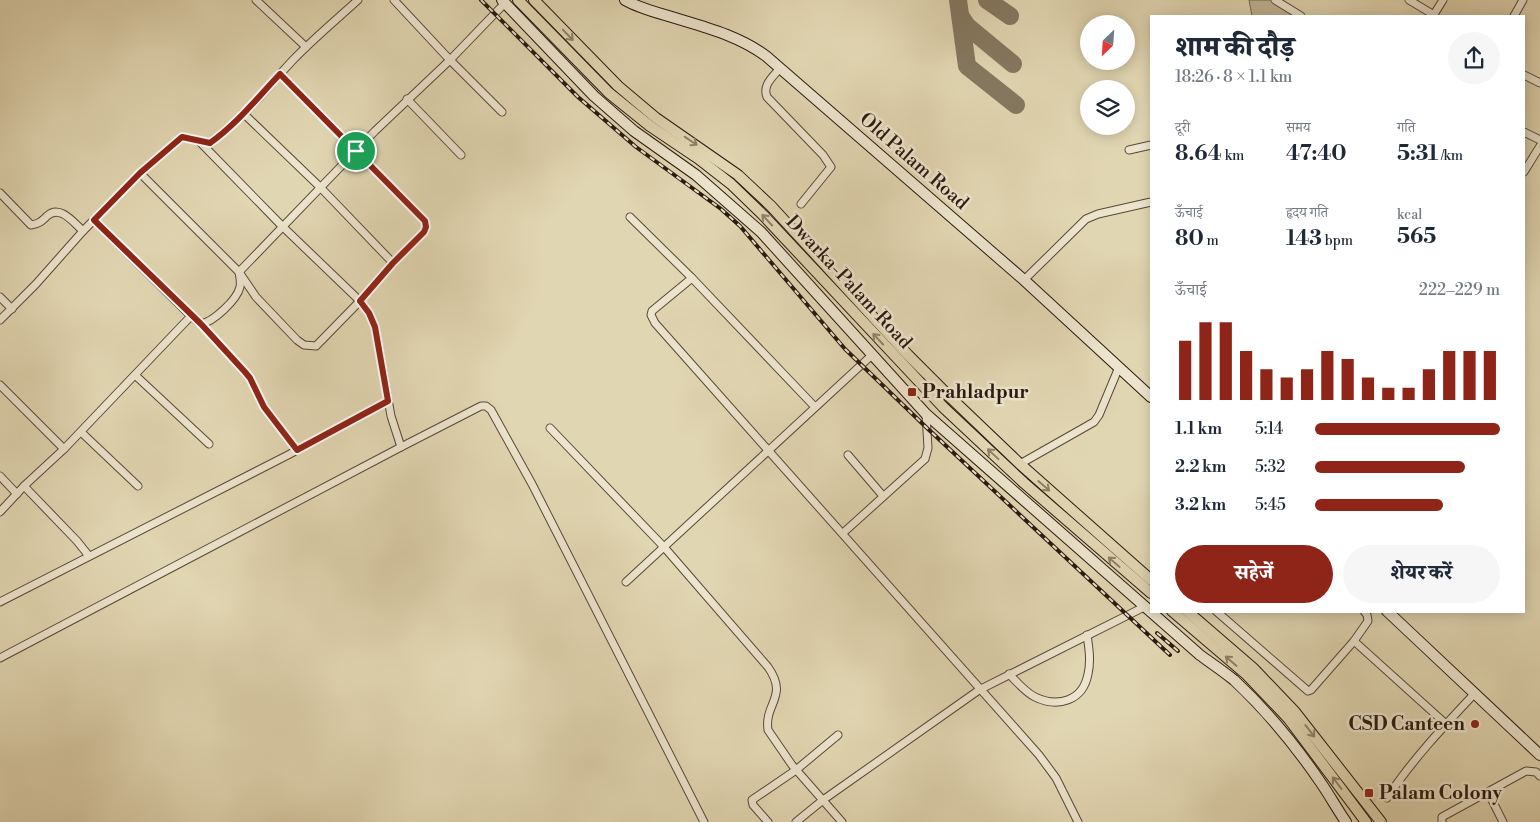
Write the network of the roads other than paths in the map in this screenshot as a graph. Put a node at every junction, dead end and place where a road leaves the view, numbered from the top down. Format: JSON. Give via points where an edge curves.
{"nodes":[{"id":1,"x":256,"y":0,"type":"edge"},
{"id":2,"x":358,"y":0,"type":"edge"},
{"id":3,"x":394,"y":0,"type":"edge"},
{"id":4,"x":518,"y":0,"type":"edge"},
{"id":5,"x":534,"y":0,"type":"edge"},
{"id":6,"x":625,"y":0,"type":"edge"},
{"id":7,"x":1275,"y":0,"type":"edge"},
{"id":8,"x":1409,"y":0,"type":"edge"},
{"id":9,"x":1443,"y":0,"type":"edge"},
{"id":10,"x":1524,"y":0,"type":"edge"},
{"id":11,"x":503,"y":2,"type":"edge"},
{"id":12,"x":1299,"y":15,"type":"edge"},
{"id":13,"x":1432,"y":15,"type":"edge"},
{"id":14,"x":1435,"y":15,"type":"edge"},
{"id":15,"x":1515,"y":15,"type":"edge"},
{"id":16,"x":306,"y":47,"type":"junction"},
{"id":17,"x":450,"y":60,"type":"junction"},
{"id":18,"x":780,"y":68,"type":"junction"},
{"id":19,"x":280,"y":74,"type":"junction"},
{"id":20,"x":1525,"y":76,"type":"edge"},
{"id":21,"x":1540,"y":83,"type":"edge"},
{"id":22,"x":407,"y":99,"type":"junction"},
{"id":23,"x":502,"y":112,"type":"dead end"},
{"id":24,"x":243,"y":113,"type":"junction"},
{"id":25,"x":1525,"y":132,"type":"edge"},
{"id":26,"x":1540,"y":140,"type":"edge"},
{"id":27,"x":199,"y":141,"type":"junction"},
{"id":28,"x":1150,"y":145,"type":"edge"},
{"id":29,"x":1540,"y":146,"type":"edge"},
{"id":30,"x":1129,"y":150,"type":"dead end"},
{"id":31,"x":356,"y":151,"type":"junction"},
{"id":32,"x":461,"y":155,"type":"dead end"},
{"id":33,"x":1525,"y":170,"type":"edge"},
{"id":34,"x":140,"y":173,"type":"junction"},
{"id":35,"x":320,"y":187,"type":"junction"},
{"id":36,"x":0,"y":193,"type":"edge"},
{"id":37,"x":1150,"y":202,"type":"edge"},
{"id":38,"x":801,"y":204,"type":"dead end"},
{"id":39,"x":630,"y":217,"type":"dead end"},
{"id":40,"x":94,"y":220,"type":"junction"},
{"id":41,"x":282,"y":226,"type":"junction"},
{"id":42,"x":83,"y":231,"type":"junction"},
{"id":43,"x":393,"y":263,"type":"junction"},
{"id":44,"x":239,"y":272,"type":"junction"},
{"id":45,"x":692,"y":278,"type":"junction"},
{"id":46,"x":1024,"y":280,"type":"junction"},
{"id":47,"x":0,"y":297,"type":"edge"},
{"id":48,"x":360,"y":301,"type":"junction"},
{"id":49,"x":12,"y":309,"type":"junction"},
{"id":50,"x":191,"y":316,"type":"junction"},
{"id":51,"x":0,"y":320,"type":"edge"},
{"id":52,"x":201,"y":324,"type":"junction"},
{"id":53,"x":872,"y":355,"type":"junction"},
{"id":54,"x":1119,"y":367,"type":"junction"},
{"id":55,"x":135,"y":375,"type":"junction"},
{"id":56,"x":0,"y":385,"type":"edge"},
{"id":57,"x":1150,"y":395,"type":"edge"},
{"id":58,"x":388,"y":401,"type":"junction"},
{"id":59,"x":815,"y":407,"type":"junction"},
{"id":60,"x":926,"y":414,"type":"junction"},
{"id":61,"x":550,"y":428,"type":"dead end"},
{"id":62,"x":81,"y":432,"type":"junction"},
{"id":63,"x":209,"y":444,"type":"dead end"},
{"id":64,"x":401,"y":447,"type":"junction"},
{"id":65,"x":64,"y":449,"type":"junction"},
{"id":66,"x":297,"y":450,"type":"junction"},
{"id":67,"x":769,"y":450,"type":"junction"},
{"id":68,"x":848,"y":455,"type":"dead end"},
{"id":69,"x":1020,"y":464,"type":"junction"},
{"id":70,"x":0,"y":476,"type":"edge"},
{"id":71,"x":24,"y":486,"type":"junction"},
{"id":72,"x":138,"y":486,"type":"dead end"},
{"id":73,"x":17,"y":494,"type":"junction"},
{"id":74,"x":883,"y":496,"type":"junction"},
{"id":75,"x":0,"y":512,"type":"edge"},
{"id":76,"x":842,"y":533,"type":"junction"},
{"id":77,"x":664,"y":547,"type":"junction"},
{"id":78,"x":89,"y":556,"type":"junction"},
{"id":79,"x":1150,"y":579,"type":"edge"},
{"id":80,"x":626,"y":582,"type":"dead end"},
{"id":81,"x":1150,"y":592,"type":"edge"},
{"id":82,"x":0,"y":602,"type":"edge"},
{"id":83,"x":1144,"y":606,"type":"junction"},
{"id":84,"x":1150,"y":611,"type":"edge"},
{"id":85,"x":1152,"y":613,"type":"edge"},
{"id":86,"x":1174,"y":613,"type":"edge"},
{"id":87,"x":1190,"y":613,"type":"edge"},
{"id":88,"x":1218,"y":613,"type":"edge"},
{"id":89,"x":1366,"y":613,"type":"edge"},
{"id":90,"x":1390,"y":613,"type":"edge"},
{"id":91,"x":1087,"y":635,"type":"junction"},
{"id":92,"x":1354,"y":640,"type":"junction"},
{"id":93,"x":0,"y":658,"type":"edge"},
{"id":94,"x":1009,"y":674,"type":"junction"},
{"id":95,"x":979,"y":690,"type":"junction"},
{"id":96,"x":1475,"y":693,"type":"junction"},
{"id":97,"x":1446,"y":724,"type":"junction"},
{"id":98,"x":838,"y":735,"type":"dead end"},
{"id":99,"x":1540,"y":755,"type":"edge"},
{"id":100,"x":796,"y":770,"type":"junction"},
{"id":101,"x":1540,"y":776,"type":"edge"},
{"id":102,"x":1488,"y":792,"type":"junction"},
{"id":103,"x":1387,"y":798,"type":"dead end"},
{"id":104,"x":823,"y":800,"type":"junction"},
{"id":105,"x":704,"y":822,"type":"edge"},
{"id":106,"x":768,"y":822,"type":"edge"},
{"id":107,"x":796,"y":822,"type":"edge"},
{"id":108,"x":842,"y":822,"type":"edge"},
{"id":109,"x":1078,"y":822,"type":"edge"},
{"id":110,"x":1346,"y":822,"type":"edge"},
{"id":111,"x":1366,"y":822,"type":"edge"},
{"id":112,"x":1381,"y":822,"type":"edge"},
{"id":113,"x":1442,"y":822,"type":"edge"},
{"id":114,"x":1503,"y":822,"type":"edge"}],
"edges":[{"from":1,"to":16,"type":"street"},
{"from":2,"to":16,"type":"street"},
{"from":3,"to":17,"type":"street"},
{"from":81,"to":4,"type":"main road","name":"Dwarka-Palam Road","one_way":true,"via":[[1024,483],[943,407],[731,184],[609,93]]},
{"from":5,"to":69,"type":"main road","name":"Dwarka-Palam Road","one_way":true,"via":[[618,86],[656,118],[738,175],[771,206],[908,355]]},
{"from":6,"to":18,"type":"street","name":"Old Palam Road","via":[[732,36],[751,45]]},
{"from":7,"to":12,"type":"street"},
{"from":8,"to":13,"type":"street"},
{"from":9,"to":14,"type":"street"},
{"from":10,"to":15,"type":"street"},
{"from":11,"to":17,"type":"street"},
{"from":11,"to":53,"type":"street","via":[[594,96],[634,131],[703,181],[761,232]]},
{"from":16,"to":19,"type":"street"},
{"from":17,"to":22,"type":"street"},
{"from":17,"to":23,"type":"street"},
{"from":18,"to":38,"type":"street","via":[[767,84],[767,97],[832,167]]},
{"from":18,"to":46,"type":"street","name":"Old Palam Road"},
{"from":19,"to":24,"type":"street"},
{"from":19,"to":31,"type":"street"},
{"from":20,"to":21,"type":"street"},
{"from":22,"to":31,"type":"street"},
{"from":22,"to":32,"type":"street"},
{"from":24,"to":27,"type":"street","via":[[210,143]]},
{"from":24,"to":35,"type":"street"},
{"from":25,"to":26,"type":"street"},
{"from":27,"to":34,"type":"street","via":[[182,137]]},
{"from":27,"to":41,"type":"street"},
{"from":28,"to":30,"type":"street"},
{"from":29,"to":33,"type":"street"},
{"from":31,"to":35,"type":"street"},
{"from":31,"to":43,"type":"street","via":[[425,221],[424,232]]},
{"from":34,"to":40,"type":"street"},
{"from":34,"to":44,"type":"street"},
{"from":35,"to":41,"type":"street"},
{"from":35,"to":43,"type":"street"},
{"from":36,"to":42,"type":"street","via":[[30,225],[56,211]]},
{"from":37,"to":46,"type":"street","via":[[1086,219]]},
{"from":39,"to":45,"type":"street"},
{"from":40,"to":42,"type":"street"},
{"from":40,"to":50,"type":"street"},
{"from":41,"to":44,"type":"street"},
{"from":41,"to":48,"type":"street"},
{"from":42,"to":49,"type":"street"},
{"from":43,"to":48,"type":"street"},
{"from":44,"to":48,"type":"street","via":[[256,297],[304,345],[316,346]]},
{"from":44,"to":52,"type":"street","via":[[238,294],[207,323]]},
{"from":45,"to":59,"type":"street"},
{"from":45,"to":67,"type":"street","via":[[658,304],[652,311],[652,318]]},
{"from":46,"to":54,"type":"street","name":"Old Palam Road"},
{"from":47,"to":49,"type":"street"},
{"from":48,"to":58,"type":"street","via":[[375,327]]},
{"from":49,"to":51,"type":"street"},
{"from":50,"to":52,"type":"street"},
{"from":50,"to":55,"type":"street"},
{"from":52,"to":66,"type":"street","via":[[250,378],[264,407]]},
{"from":53,"to":59,"type":"street"},
{"from":53,"to":60,"type":"street"},
{"from":54,"to":57,"type":"street","name":"Old Palam Road"},
{"from":54,"to":69,"type":"street","via":[[1094,422]]},
{"from":55,"to":62,"type":"street"},
{"from":55,"to":63,"type":"street"},
{"from":56,"to":65,"type":"street"},
{"from":58,"to":64,"type":"street"},
{"from":58,"to":66,"type":"street"},
{"from":59,"to":67,"type":"street"},
{"from":60,"to":74,"type":"street","via":[[926,456]]},
{"from":60,"to":83,"type":"street"},
{"from":61,"to":77,"type":"street"},
{"from":62,"to":65,"type":"street"},
{"from":62,"to":72,"type":"street"},
{"from":64,"to":93,"type":"street"},
{"from":64,"to":105,"type":"street","via":[[481,406],[490,410],[536,493]]},
{"from":65,"to":71,"type":"street"},
{"from":66,"to":78,"type":"street"},
{"from":67,"to":76,"type":"street"},
{"from":67,"to":77,"type":"street"},
{"from":68,"to":74,"type":"street"},
{"from":69,"to":79,"type":"main road","name":"Dwarka-Palam Road","one_way":true},
{"from":70,"to":73,"type":"street"},
{"from":71,"to":73,"type":"street"},
{"from":71,"to":78,"type":"street"},
{"from":73,"to":75,"type":"street"},
{"from":74,"to":76,"type":"street"},
{"from":76,"to":95,"type":"street"},
{"from":77,"to":80,"type":"street"},
{"from":77,"to":100,"type":"street","via":[[775,677],[778,686],[768,730]]},
{"from":78,"to":82,"type":"street"},
{"from":83,"to":84,"type":"street"},
{"from":83,"to":91,"type":"street"},
{"from":85,"to":110,"type":"street","via":[[1233,679],[1267,714],[1323,785]]},
{"from":111,"to":86,"type":"main road","one_way":true,"via":[[1288,718],[1247,675]]},
{"from":87,"to":112,"type":"main road","one_way":true,"via":[[1253,668],[1295,712]]},
{"from":88,"to":92,"type":"street","via":[[1308,691]]},
{"from":89,"to":92,"type":"street","via":[[1368,621]]},
{"from":90,"to":96,"type":"street"},
{"from":91,"to":94,"type":"street"},
{"from":91,"to":94,"type":"street","via":[[1088,675],[1080,692],[1070,700],[1059,703],[1034,696]]},
{"from":92,"to":97,"type":"street"},
{"from":94,"to":95,"type":"street"},
{"from":95,"to":104,"type":"street"},
{"from":95,"to":109,"type":"street","via":[[1039,755],[1056,778]]},
{"from":96,"to":97,"type":"street"},
{"from":96,"to":99,"type":"street"},
{"from":97,"to":103,"type":"street"},
{"from":98,"to":100,"type":"street"},
{"from":100,"to":104,"type":"street"},
{"from":100,"to":106,"type":"street","via":[[752,800]]},
{"from":101,"to":102,"type":"street","via":[[1526,771]]},
{"from":102,"to":113,"type":"street","via":[[1442,817]]},
{"from":102,"to":114,"type":"street"},
{"from":104,"to":107,"type":"street"},
{"from":104,"to":108,"type":"street"}]}
